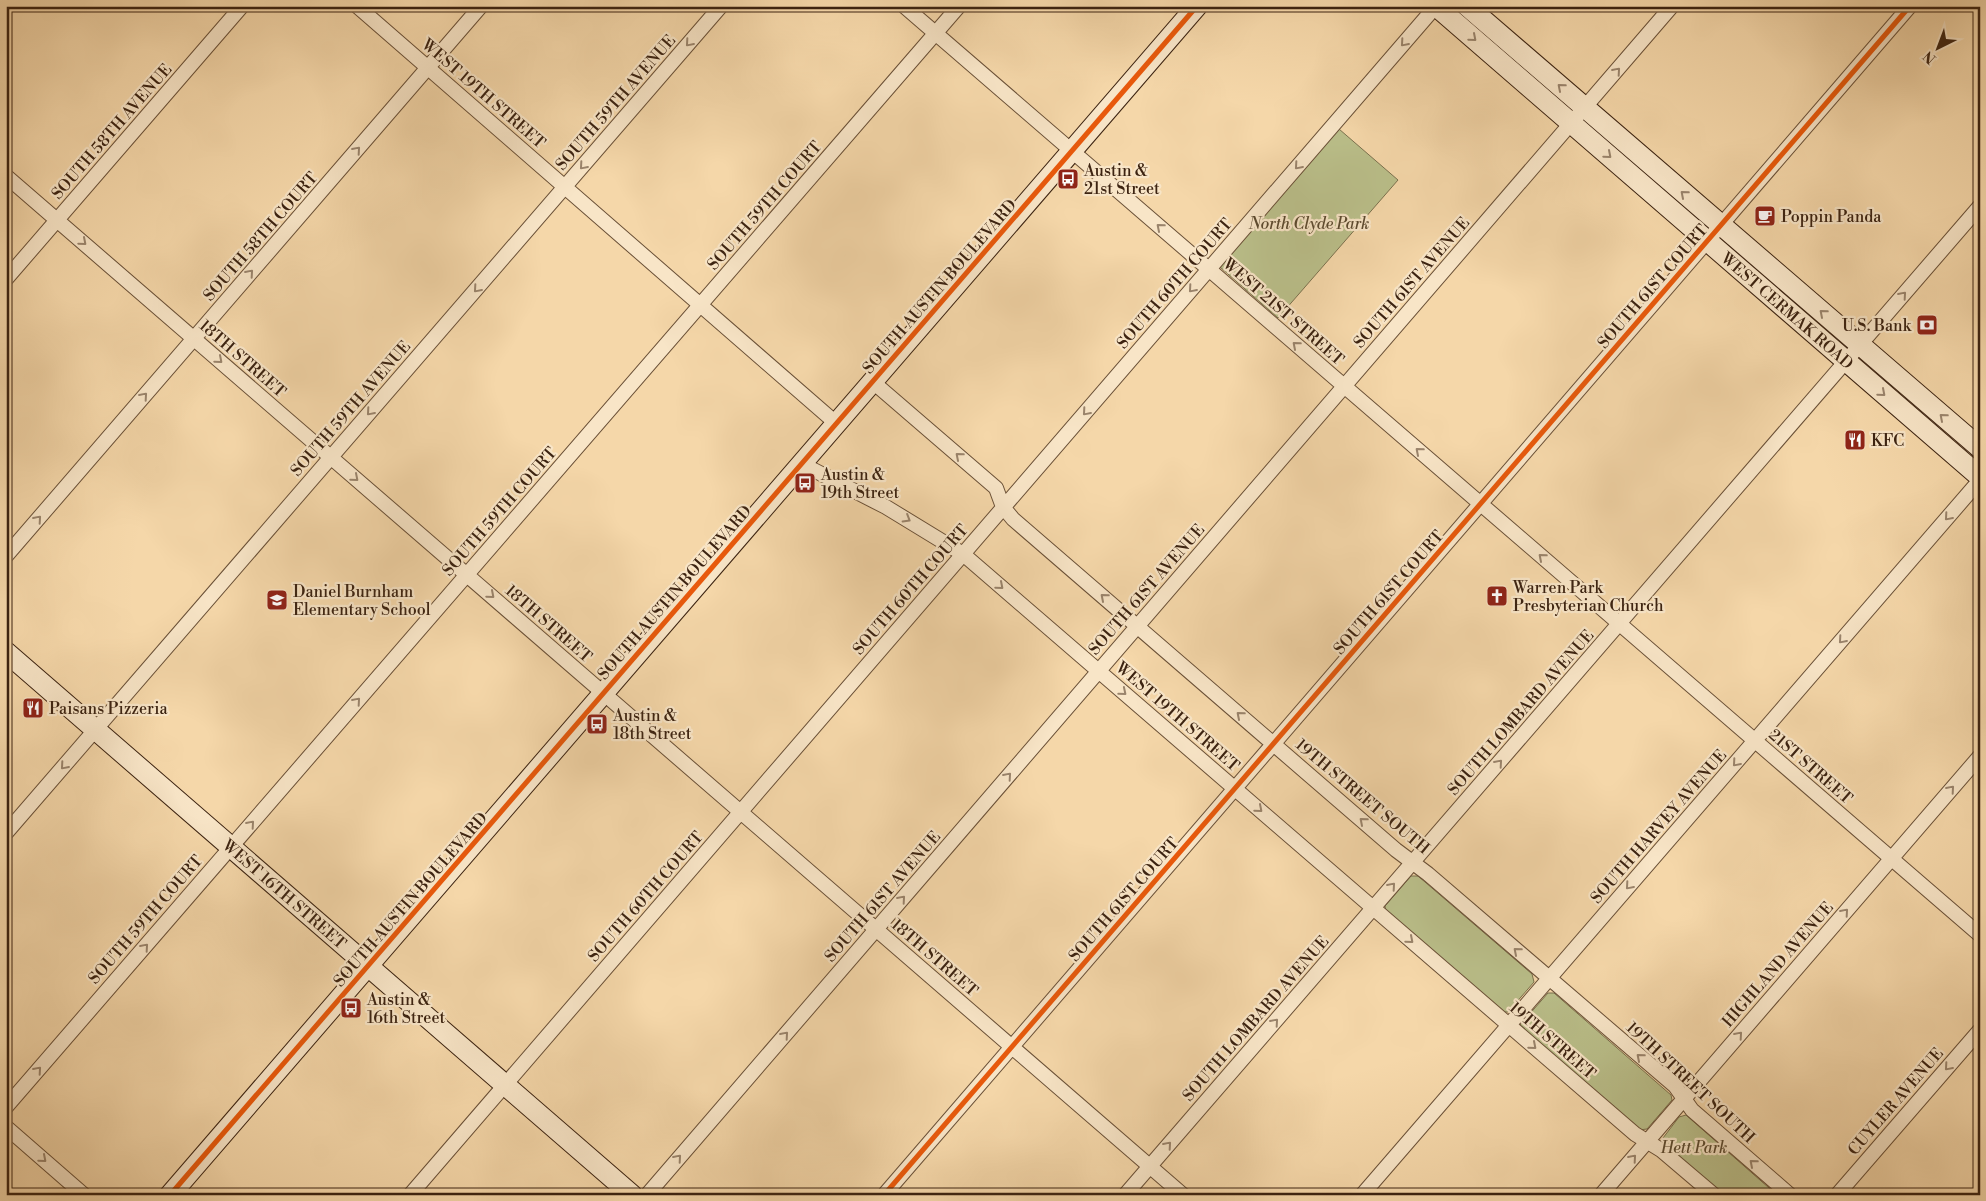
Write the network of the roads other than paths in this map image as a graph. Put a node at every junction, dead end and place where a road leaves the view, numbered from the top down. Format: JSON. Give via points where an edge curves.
{"nodes":[{"id":1,"x":242,"y":6,"type":"edge"},
{"id":2,"x":357,"y":6,"type":"edge"},
{"id":3,"x":480,"y":6,"type":"edge"},
{"id":4,"x":721,"y":6,"type":"edge"},
{"id":5,"x":904,"y":6,"type":"edge"},
{"id":6,"x":959,"y":6,"type":"edge"},
{"id":7,"x":1197,"y":6,"type":"edge"},
{"id":8,"x":1436,"y":6,"type":"edge"},
{"id":9,"x":1467,"y":6,"type":"edge"},
{"id":10,"x":1672,"y":6,"type":"edge"},
{"id":11,"x":1910,"y":6,"type":"edge"},
{"id":12,"x":936,"y":34,"type":"junction"},
{"id":13,"x":428,"y":68,"type":"junction"},
{"id":14,"x":1585,"y":108,"type":"junction"},
{"id":15,"x":1572,"y":123,"type":"junction"},
{"id":16,"x":1072,"y":151,"type":"junction"},
{"id":17,"x":6,"y":176,"type":"edge"},
{"id":18,"x":565,"y":187,"type":"junction"},
{"id":19,"x":1980,"y":206,"type":"edge"},
{"id":20,"x":57,"y":220,"type":"junction"},
{"id":21,"x":1714,"y":233,"type":"junction"},
{"id":22,"x":1209,"y":269,"type":"junction"},
{"id":23,"x":6,"y":279,"type":"edge"},
{"id":24,"x":701,"y":305,"type":"junction"},
{"id":25,"x":194,"y":338,"type":"junction"},
{"id":26,"x":1860,"y":345,"type":"junction"},
{"id":27,"x":1846,"y":361,"type":"junction"},
{"id":28,"x":873,"y":382,"type":"junction"},
{"id":29,"x":1344,"y":386,"type":"junction"},
{"id":30,"x":837,"y":424,"type":"junction"},
{"id":31,"x":1980,"y":448,"type":"edge"},
{"id":32,"x":331,"y":457,"type":"junction"},
{"id":33,"x":802,"y":464,"type":"junction"},
{"id":34,"x":1980,"y":478,"type":"edge"},
{"id":35,"x":1481,"y":504,"type":"junction"},
{"id":36,"x":1003,"y":508,"type":"junction"},
{"id":37,"x":963,"y":554,"type":"junction"},
{"id":38,"x":6,"y":556,"type":"edge"},
{"id":39,"x":467,"y":575,"type":"junction"},
{"id":40,"x":1619,"y":623,"type":"junction"},
{"id":41,"x":1137,"y":626,"type":"junction"},
{"id":42,"x":6,"y":652,"type":"edge"},
{"id":43,"x":1099,"y":671,"type":"junction"},
{"id":44,"x":604,"y":693,"type":"junction"},
{"id":45,"x":96,"y":729,"type":"junction"},
{"id":46,"x":1755,"y":740,"type":"junction"},
{"id":47,"x":1273,"y":744,"type":"junction"},
{"id":48,"x":1980,"y":756,"type":"edge"},
{"id":49,"x":1235,"y":788,"type":"junction"},
{"id":50,"x":740,"y":812,"type":"junction"},
{"id":51,"x":6,"y":833,"type":"edge"},
{"id":52,"x":231,"y":847,"type":"junction"},
{"id":53,"x":1891,"y":858,"type":"junction"},
{"id":54,"x":1413,"y":862,"type":"junction"},
{"id":55,"x":1373,"y":908,"type":"junction"},
{"id":56,"x":876,"y":929,"type":"junction"},
{"id":57,"x":1980,"y":935,"type":"edge"},
{"id":58,"x":368,"y":966,"type":"junction"},
{"id":59,"x":1549,"y":978,"type":"junction"},
{"id":60,"x":1509,"y":1025,"type":"junction"},
{"id":61,"x":1980,"y":1030,"type":"edge"},
{"id":62,"x":1012,"y":1047,"type":"junction"},
{"id":63,"x":505,"y":1084,"type":"junction"},
{"id":64,"x":1684,"y":1098,"type":"junction"},
{"id":65,"x":6,"y":1107,"type":"edge"},
{"id":66,"x":6,"y":1127,"type":"edge"},
{"id":67,"x":1648,"y":1141,"type":"junction"},
{"id":68,"x":1150,"y":1166,"type":"junction"},
{"id":69,"x":84,"y":1195,"type":"edge"},
{"id":70,"x":170,"y":1195,"type":"edge"},
{"id":71,"x":410,"y":1195,"type":"edge"},
{"id":72,"x":632,"y":1195,"type":"edge"},
{"id":73,"x":647,"y":1195,"type":"edge"},
{"id":74,"x":884,"y":1195,"type":"edge"},
{"id":75,"x":1125,"y":1195,"type":"edge"},
{"id":76,"x":1183,"y":1195,"type":"edge"},
{"id":77,"x":1362,"y":1195,"type":"edge"},
{"id":78,"x":1601,"y":1195,"type":"edge"},
{"id":79,"x":1714,"y":1195,"type":"edge"},
{"id":80,"x":1790,"y":1195,"type":"edge"},
{"id":81,"x":1837,"y":1195,"type":"edge"}],
"edges":[{"from":1,"to":20,"type":"street","name":"SOUTH 58TH AVENUE"},
{"from":2,"to":13,"type":"street","name":"WEST 19TH STREET"},
{"from":3,"to":13,"type":"street","name":"SOUTH 58TH COURT"},
{"from":4,"to":18,"type":"street","name":"SOUTH 59TH AVENUE","one_way":true},
{"from":5,"to":12,"type":"street","name":"WEST 21ST STREET"},
{"from":6,"to":12,"type":"street","name":"SOUTH 59TH COURT"},
{"from":7,"to":16,"type":"street","name":"SOUTH AUSTIN BOULEVARD"},
{"from":8,"to":15,"type":"street","name":"WEST CERMAK ROAD","one_way":true},
{"from":8,"to":22,"type":"street","name":"SOUTH 60TH COURT","one_way":true},
{"from":14,"to":9,"type":"street","name":"WEST CERMAK ROAD","one_way":true},
{"from":14,"to":10,"type":"street","name":"SOUTH 61ST AVENUE","one_way":true},
{"from":11,"to":21,"type":"street","name":"SOUTH 61ST COURT"},
{"from":12,"to":16,"type":"street","name":"WEST 21ST STREET"},
{"from":12,"to":24,"type":"street","name":"SOUTH 59TH COURT"},
{"from":13,"to":18,"type":"street","name":"WEST 19TH STREET"},
{"from":25,"to":13,"type":"street","name":"SOUTH 58TH COURT","one_way":true},
{"from":14,"to":15,"type":"street","name":"SOUTH 61ST AVENUE"},
{"from":21,"to":14,"type":"street","name":"WEST CERMAK ROAD","one_way":true},
{"from":15,"to":21,"type":"street","name":"WEST CERMAK ROAD","one_way":true},
{"from":15,"to":29,"type":"street","name":"SOUTH 61ST AVENUE"},
{"from":22,"to":16,"type":"street","name":"WEST 21ST STREET","one_way":true},
{"from":16,"to":28,"type":"street","name":"SOUTH AUSTIN BOULEVARD"},
{"from":17,"to":20,"type":"street","name":"18TH STREET"},
{"from":18,"to":24,"type":"street","name":"WEST 19TH STREET"},
{"from":18,"to":32,"type":"street","name":"SOUTH 59TH AVENUE","one_way":true},
{"from":26,"to":19,"type":"street","name":"SOUTH LOMBARD AVENUE","one_way":true},
{"from":20,"to":23,"type":"street","name":"SOUTH 58TH AVENUE"},
{"from":20,"to":25,"type":"street","name":"18TH STREET","one_way":true},
{"from":26,"to":21,"type":"street","name":"WEST CERMAK ROAD","one_way":true},
{"from":21,"to":27,"type":"street","name":"WEST CERMAK ROAD"},
{"from":21,"to":35,"type":"street","name":"SOUTH 61ST COURT"},
{"from":29,"to":22,"type":"street","name":"WEST 21ST STREET","one_way":true},
{"from":22,"to":36,"type":"street","name":"SOUTH 60TH COURT","one_way":true},
{"from":24,"to":30,"type":"street","name":"WEST 19TH STREET"},
{"from":24,"to":39,"type":"street","name":"SOUTH 59TH COURT"},
{"from":25,"to":32,"type":"street","name":"18TH STREET","one_way":true},
{"from":38,"to":25,"type":"street","name":"SOUTH 58TH COURT","one_way":true},
{"from":26,"to":27,"type":"street","name":"SOUTH LOMBARD AVENUE"},
{"from":31,"to":26,"type":"street","name":"WEST CERMAK ROAD","one_way":true},
{"from":27,"to":34,"type":"street","name":"WEST CERMAK ROAD","one_way":true},
{"from":27,"to":40,"type":"street","name":"SOUTH LOMBARD AVENUE"},
{"from":28,"to":30,"type":"street","name":"SOUTH AUSTIN BOULEVARD"},
{"from":36,"to":28,"type":"street","name":"19TH STREET SOUTH","one_way":true,"via":[[996,488]]},
{"from":35,"to":29,"type":"street","name":"WEST 21ST STREET","one_way":true},
{"from":29,"to":41,"type":"street","name":"SOUTH 61ST AVENUE"},
{"from":30,"to":33,"type":"street","name":"SOUTH AUSTIN BOULEVARD"},
{"from":32,"to":39,"type":"street","name":"18TH STREET","one_way":true},
{"from":32,"to":45,"type":"street","name":"SOUTH 59TH AVENUE"},
{"from":33,"to":37,"type":"street","name":"WEST 19TH STREET","one_way":true,"via":[[886,507]]},
{"from":33,"to":44,"type":"street","name":"SOUTH AUSTIN BOULEVARD"},
{"from":34,"to":46,"type":"street","name":"SOUTH HARVEY AVENUE","one_way":true},
{"from":40,"to":35,"type":"street","name":"WEST 21ST STREET","one_way":true},
{"from":35,"to":47,"type":"street","name":"SOUTH 61ST COURT"},
{"from":36,"to":37,"type":"street","name":"SOUTH 60TH COURT"},
{"from":41,"to":36,"type":"street","name":"19TH STREET SOUTH","one_way":true},
{"from":37,"to":43,"type":"street","name":"WEST 19TH STREET","one_way":true},
{"from":37,"to":50,"type":"street","name":"SOUTH 60TH COURT"},
{"from":39,"to":44,"type":"street","name":"18TH STREET","one_way":true},
{"from":52,"to":39,"type":"street","name":"SOUTH 59TH COURT","one_way":true},
{"from":40,"to":46,"type":"street","name":"21ST STREET"},
{"from":54,"to":40,"type":"street","name":"SOUTH LOMBARD AVENUE","one_way":true},
{"from":41,"to":43,"type":"street","name":"SOUTH 61ST AVENUE"},
{"from":47,"to":41,"type":"street","name":"19TH STREET SOUTH","one_way":true},
{"from":42,"to":45,"type":"street","name":"WEST 16TH STREET"},
{"from":43,"to":49,"type":"street","name":"WEST 19TH STREET","one_way":true},
{"from":56,"to":43,"type":"street","name":"SOUTH 61ST AVENUE","one_way":true},
{"from":44,"to":50,"type":"street","name":"18TH STREET"},
{"from":44,"to":58,"type":"street","name":"SOUTH AUSTIN BOULEVARD"},
{"from":45,"to":51,"type":"street","name":"SOUTH 59TH AVENUE","one_way":true},
{"from":45,"to":52,"type":"street","name":"WEST 16TH STREET"},
{"from":46,"to":53,"type":"street","name":"21ST STREET"},
{"from":46,"to":59,"type":"street","name":"SOUTH HARVEY AVENUE","one_way":true},
{"from":47,"to":49,"type":"street","name":"SOUTH 61ST COURT"},
{"from":54,"to":47,"type":"street","name":"19TH STREET SOUTH","one_way":true},
{"from":53,"to":48,"type":"street","name":"HIGHLAND AVENUE","one_way":true},
{"from":49,"to":55,"type":"street","name":"WEST 19TH STREET","one_way":true},
{"from":49,"to":62,"type":"street","name":"SOUTH 61ST COURT"},
{"from":50,"to":56,"type":"street","name":"18TH STREET"},
{"from":50,"to":63,"type":"street","name":"SOUTH 60TH COURT"},
{"from":52,"to":58,"type":"street","name":"WEST 16TH STREET"},
{"from":65,"to":52,"type":"street","name":"SOUTH 59TH COURT","one_way":true},
{"from":53,"to":57,"type":"street","name":"21ST STREET"},
{"from":64,"to":53,"type":"street","name":"HIGHLAND AVENUE","one_way":true},
{"from":55,"to":54,"type":"street","name":"SOUTH LOMBARD AVENUE","one_way":true},
{"from":59,"to":54,"type":"street","name":"19TH STREET SOUTH","one_way":true},
{"from":55,"to":60,"type":"street","name":"19TH STREET","one_way":true},
{"from":68,"to":55,"type":"street","name":"SOUTH LOMBARD AVENUE","one_way":true},
{"from":56,"to":62,"type":"street","name":"18TH STREET"},
{"from":73,"to":56,"type":"street","name":"SOUTH 61ST AVENUE","one_way":true},
{"from":58,"to":63,"type":"street","name":"WEST 16TH STREET"},
{"from":58,"to":70,"type":"street","name":"SOUTH AUSTIN BOULEVARD"},
{"from":59,"to":60,"type":"street","name":"SOUTH HARVEY AVENUE"},
{"from":64,"to":59,"type":"street","name":"19TH STREET SOUTH","one_way":true},
{"from":60,"to":67,"type":"street","name":"19TH STREET","one_way":true,"via":[[1635,1134]]},
{"from":60,"to":77,"type":"street","name":"SOUTH HARVEY AVENUE"},
{"from":61,"to":81,"type":"street","name":"CUYLER AVENUE","one_way":true},
{"from":62,"to":68,"type":"street","name":"18TH STREET"},
{"from":62,"to":74,"type":"street","name":"SOUTH 61ST COURT"},
{"from":63,"to":71,"type":"street","name":"SOUTH 60TH COURT"},
{"from":63,"to":72,"type":"street","name":"WEST 16TH STREET"},
{"from":64,"to":67,"type":"street","name":"HIGHLAND AVENUE"},
{"from":80,"to":64,"type":"street","name":"19TH STREET SOUTH","one_way":true,"via":[[1692,1110]]},
{"from":66,"to":69,"type":"street","one_way":true},
{"from":78,"to":67,"type":"street","name":"HIGHLAND AVENUE","one_way":true},
{"from":67,"to":79,"type":"street","name":"19TH STREET"},
{"from":68,"to":75,"type":"street","name":"SOUTH LOMBARD AVENUE"},
{"from":68,"to":76,"type":"street","name":"18TH STREET"}]}
